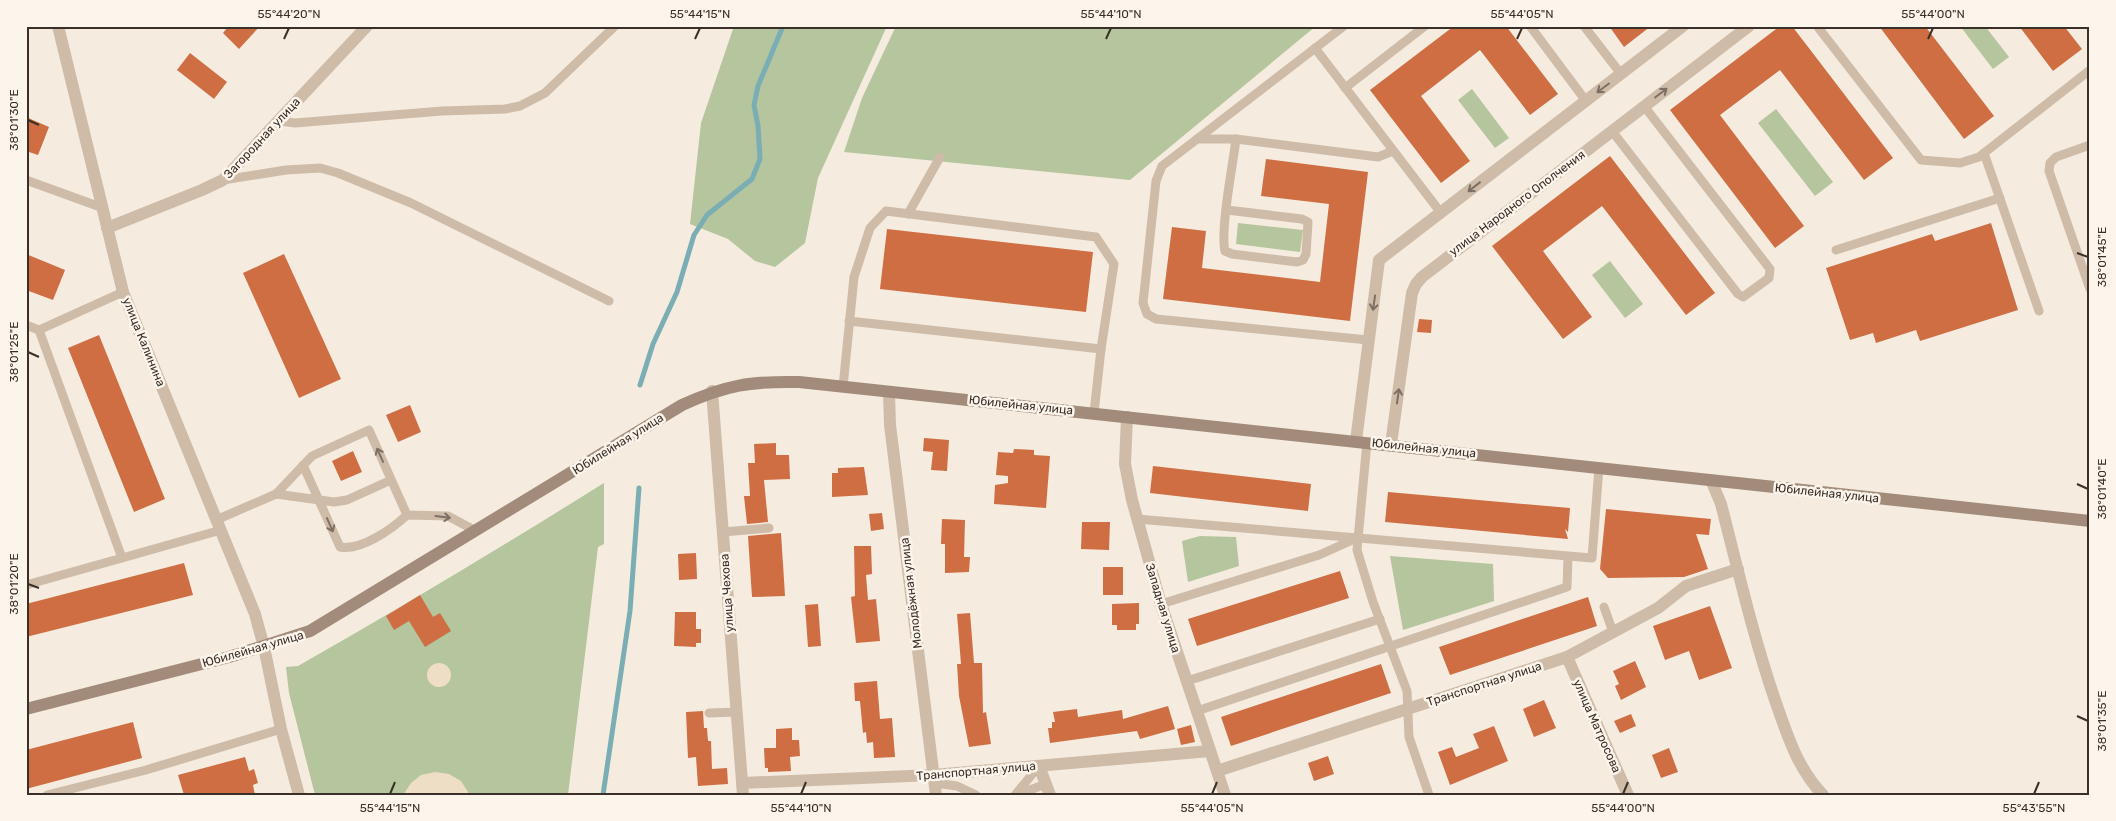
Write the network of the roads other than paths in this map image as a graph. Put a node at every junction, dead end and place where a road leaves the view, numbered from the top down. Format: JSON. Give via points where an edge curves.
{"nodes":[{"id":1,"x":58,"y":26,"type":"edge"},
{"id":2,"x":367,"y":26,"type":"edge"},
{"id":3,"x":615,"y":26,"type":"edge"},
{"id":4,"x":1344,"y":26,"type":"edge"},
{"id":5,"x":1426,"y":26,"type":"edge"},
{"id":6,"x":1530,"y":26,"type":"edge"},
{"id":7,"x":1584,"y":26,"type":"edge"},
{"id":8,"x":1683,"y":26,"type":"edge"},
{"id":9,"x":1749,"y":26,"type":"edge"},
{"id":10,"x":1816,"y":26,"type":"edge"},
{"id":11,"x":1315,"y":48,"type":"junction"},
{"id":12,"x":2090,"y":70,"type":"edge"},
{"id":13,"x":1621,"y":74,"type":"junction"},
{"id":14,"x":1345,"y":88,"type":"junction"},
{"id":15,"x":1586,"y":101,"type":"junction"},
{"id":16,"x":1644,"y":106,"type":"junction"},
{"id":17,"x":279,"y":121,"type":"junction"},
{"id":18,"x":1612,"y":131,"type":"junction"},
{"id":19,"x":1197,"y":139,"type":"junction"},
{"id":20,"x":1236,"y":139,"type":"junction"},
{"id":21,"x":2090,"y":145,"type":"edge"},
{"id":22,"x":1393,"y":151,"type":"junction"},
{"id":23,"x":1984,"y":153,"type":"junction"},
{"id":24,"x":940,"y":157,"type":"dead end"},
{"id":25,"x":26,"y":180,"type":"edge"},
{"id":26,"x":223,"y":180,"type":"junction"},
{"id":27,"x":2000,"y":198,"type":"junction"},
{"id":28,"x":103,"y":208,"type":"junction"},
{"id":29,"x":1227,"y":210,"type":"junction"},
{"id":30,"x":1441,"y":213,"type":"junction"},
{"id":31,"x":908,"y":214,"type":"junction"},
{"id":32,"x":107,"y":228,"type":"junction"},
{"id":33,"x":1836,"y":250,"type":"dead end"},
{"id":34,"x":2090,"y":288,"type":"edge"},
{"id":35,"x":123,"y":292,"type":"junction"},
{"id":36,"x":609,"y":301,"type":"dead end"},
{"id":37,"x":2039,"y":310,"type":"dead end"},
{"id":38,"x":849,"y":321,"type":"junction"},
{"id":39,"x":26,"y":325,"type":"edge"},
{"id":40,"x":39,"y":330,"type":"junction"},
{"id":41,"x":1368,"y":340,"type":"junction"},
{"id":42,"x":1101,"y":349,"type":"junction"},
{"id":43,"x":843,"y":387,"type":"junction"},
{"id":44,"x":712,"y":391,"type":"junction"},
{"id":45,"x":890,"y":392,"type":"junction"},
{"id":46,"x":1094,"y":413,"type":"junction"},
{"id":47,"x":1127,"y":417,"type":"junction"},
{"id":48,"x":1362,"y":441,"type":"junction"},
{"id":49,"x":1392,"y":444,"type":"junction"},
{"id":50,"x":304,"y":465,"type":"junction"},
{"id":51,"x":1599,"y":467,"type":"junction"},
{"id":52,"x":391,"y":480,"type":"junction"},
{"id":53,"x":1711,"y":480,"type":"junction"},
{"id":54,"x":276,"y":494,"type":"junction"},
{"id":55,"x":319,"y":500,"type":"junction"},
{"id":56,"x":407,"y":515,"type":"junction"},
{"id":57,"x":1137,"y":519,"type":"junction"},
{"id":58,"x":2090,"y":521,"type":"edge"},
{"id":59,"x":219,"y":525,"type":"junction"},
{"id":60,"x":769,"y":528,"type":"dead end"},
{"id":61,"x":476,"y":532,"type":"junction"},
{"id":62,"x":723,"y":532,"type":"junction"},
{"id":63,"x":1358,"y":537,"type":"junction"},
{"id":64,"x":1568,"y":557,"type":"junction"},
{"id":65,"x":122,"y":558,"type":"junction"},
{"id":66,"x":1738,"y":569,"type":"junction"},
{"id":67,"x":26,"y":586,"type":"edge"},
{"id":68,"x":1161,"y":604,"type":"junction"},
{"id":69,"x":1604,"y":607,"type":"dead end"},
{"id":70,"x":1380,"y":619,"type":"junction"},
{"id":71,"x":1613,"y":632,"type":"junction"},
{"id":72,"x":264,"y":647,"type":"junction"},
{"id":73,"x":1390,"y":647,"type":"junction"},
{"id":74,"x":1567,"y":657,"type":"junction"},
{"id":75,"x":1187,"y":681,"type":"junction"},
{"id":76,"x":26,"y":709,"type":"edge"},
{"id":77,"x":1408,"y":709,"type":"junction"},
{"id":78,"x":1197,"y":711,"type":"junction"},
{"id":79,"x":737,"y":712,"type":"junction"},
{"id":80,"x":709,"y":713,"type":"dead end"},
{"id":81,"x":281,"y":730,"type":"junction"},
{"id":82,"x":1210,"y":751,"type":"junction"},
{"id":83,"x":1039,"y":766,"type":"junction"},
{"id":84,"x":1217,"y":772,"type":"junction"},
{"id":85,"x":935,"y":784,"type":"edge"},
{"id":86,"x":743,"y":789,"type":"edge"},
{"id":87,"x":1048,"y":789,"type":"edge"},
{"id":88,"x":46,"y":795,"type":"edge"},
{"id":89,"x":299,"y":795,"type":"edge"},
{"id":90,"x":976,"y":795,"type":"edge"},
{"id":91,"x":1015,"y":795,"type":"edge"},
{"id":92,"x":1226,"y":795,"type":"edge"},
{"id":93,"x":1429,"y":795,"type":"edge"},
{"id":94,"x":1628,"y":795,"type":"edge"},
{"id":95,"x":1823,"y":795,"type":"edge"}],
"edges":[{"from":1,"to":28,"type":"street","name":"улица Калинина"},
{"from":2,"to":17,"type":"street","name":"Загородная улица"},
{"from":3,"to":17,"type":"lane","via":[[546,94],[520,106],[295,123]]},
{"from":4,"to":11,"type":"lane"},
{"from":5,"to":14,"type":"lane"},
{"from":6,"to":15,"type":"lane"},
{"from":7,"to":13,"type":"lane"},
{"from":8,"to":13,"type":"street"},
{"from":16,"to":9,"type":"street","name":"улица Народного Ополчения","one_way":true},
{"from":10,"to":23,"type":"lane","via":[[1920,160],[1960,163],[1969,162]]},
{"from":11,"to":14,"type":"lane"},
{"from":11,"to":19,"type":"lane"},
{"from":12,"to":23,"type":"lane"},
{"from":13,"to":15,"type":"street","one_way":true},
{"from":14,"to":22,"type":"lane"},
{"from":15,"to":30,"type":"street","one_way":true},
{"from":16,"to":18,"type":"street","name":"улица Народного Ополчения"},
{"from":16,"to":18,"type":"lane","via":[[1770,269],[1769,278],[1747,295],[1742,297],[1738,294]]},
{"from":17,"to":26,"type":"street","name":"Загородная улица"},
{"from":49,"to":18,"type":"street","name":"улица Народного Ополчения","one_way":true,"via":[[1416,284]]},
{"from":19,"to":20,"type":"lane"},
{"from":19,"to":41,"type":"lane","via":[[1162,166],[1158,173],[1143,303],[1147,314],[1156,319]]},
{"from":20,"to":22,"type":"lane","via":[[1378,156]]},
{"from":20,"to":29,"type":"lane"},
{"from":21,"to":34,"type":"lane","via":[[2056,157],[2050,163],[2049,171]]},
{"from":22,"to":30,"type":"lane"},
{"from":23,"to":27,"type":"lane"},
{"from":24,"to":31,"type":"lane"},
{"from":25,"to":28,"type":"lane"},
{"from":26,"to":32,"type":"street","name":"Загородная улица"},
{"from":26,"to":36,"type":"lane","via":[[286,170],[320,168],[338,173],[411,203]]},
{"from":27,"to":33,"type":"lane"},
{"from":27,"to":37,"type":"lane"},
{"from":28,"to":32,"type":"street","name":"улица Калинина"},
{"from":29,"to":29,"type":"lane","via":[[1308,222],[1303,260],[1297,262],[1225,251]]},
{"from":30,"to":41,"type":"street","one_way":true,"via":[[1380,260]]},
{"from":31,"to":38,"type":"lane","via":[[886,211],[870,228],[854,277]]},
{"from":31,"to":42,"type":"lane","via":[[1096,237],[1114,264]]},
{"from":32,"to":35,"type":"street","name":"улица Калинина"},
{"from":35,"to":40,"type":"lane"},
{"from":35,"to":59,"type":"street","name":"улица Калинина"},
{"from":38,"to":42,"type":"lane"},
{"from":38,"to":43,"type":"lane"},
{"from":39,"to":40,"type":"lane"},
{"from":40,"to":65,"type":"lane"},
{"from":41,"to":48,"type":"street"},
{"from":42,"to":46,"type":"lane"},
{"from":43,"to":44,"type":"main road","name":"Юбилейная улица","via":[[764,381]]},
{"from":43,"to":45,"type":"main road","name":"Юбилейная улица"},
{"from":44,"to":61,"type":"main road","name":"Юбилейная улица","via":[[682,405]]},
{"from":44,"to":62,"type":"street","name":"улица Чехова"},
{"from":45,"to":46,"type":"main road","name":"Юбилейная улица"},
{"from":45,"to":85,"type":"street","name":"Молодёжная улица","via":[[890,425]]},
{"from":46,"to":47,"type":"main road","name":"Юбилейная улица"},
{"from":47,"to":48,"type":"main road","name":"Юбилейная улица"},
{"from":47,"to":57,"type":"street","name":"Западная улица","via":[[1126,464]]},
{"from":48,"to":49,"type":"main road","name":"Юбилейная улица"},
{"from":48,"to":63,"type":"lane"},
{"from":49,"to":51,"type":"main road","name":"Юбилейная улица"},
{"from":52,"to":50,"type":"lane","one_way":true,"via":[[369,430],[312,456]]},
{"from":50,"to":54,"type":"lane"},
{"from":50,"to":55,"type":"lane"},
{"from":51,"to":53,"type":"main road","name":"Юбилейная улица"},
{"from":51,"to":64,"type":"lane","via":[[1592,558]]},
{"from":52,"to":55,"type":"lane","via":[[347,500]]},
{"from":52,"to":56,"type":"lane"},
{"from":53,"to":58,"type":"main road","name":"Юбилейная улица"},
{"from":53,"to":66,"type":"street","via":[[1721,504]]},
{"from":54,"to":55,"type":"lane"},
{"from":54,"to":59,"type":"lane"},
{"from":55,"to":56,"type":"lane","one_way":true,"via":[[340,547],[348,549],[392,529]]},
{"from":56,"to":61,"type":"lane","one_way":true,"via":[[448,516]]},
{"from":57,"to":63,"type":"lane"},
{"from":57,"to":68,"type":"street","name":"Западная улица"},
{"from":59,"to":65,"type":"lane"},
{"from":59,"to":72,"type":"street","name":"улица Калинина","via":[[255,614]]},
{"from":60,"to":62,"type":"lane"},
{"from":61,"to":72,"type":"main road","name":"Юбилейная улица","via":[[310,632]]},
{"from":62,"to":79,"type":"street","name":"улица Чехова"},
{"from":63,"to":64,"type":"lane"},
{"from":63,"to":68,"type":"lane","via":[[1319,555]]},
{"from":63,"to":70,"type":"lane","via":[[1357,550]]},
{"from":64,"to":73,"type":"lane","via":[[1567,587]]},
{"from":65,"to":67,"type":"lane"},
{"from":66,"to":71,"type":"street","name":"Транспортная улица","via":[[1686,586],[1658,608]]},
{"from":66,"to":95,"type":"street","via":[[1761,658],[1791,745],[1809,781]]},
{"from":68,"to":75,"type":"street","name":"Западная улица"},
{"from":69,"to":71,"type":"lane"},
{"from":70,"to":73,"type":"lane"},
{"from":70,"to":75,"type":"lane"},
{"from":71,"to":74,"type":"street","name":"Транспортная улица"},
{"from":72,"to":76,"type":"main road","name":"Юбилейная улица"},
{"from":72,"to":81,"type":"street","name":"улица Калинина"},
{"from":73,"to":77,"type":"lane","via":[[1406,691]]},
{"from":73,"to":78,"type":"lane"},
{"from":74,"to":77,"type":"street","name":"Транспортная улица"},
{"from":74,"to":94,"type":"street","name":"улица Матросова"},
{"from":75,"to":78,"type":"street","name":"Западная улица"},
{"from":77,"to":84,"type":"street","name":"Транспортная улица"},
{"from":77,"to":93,"type":"lane","via":[[1409,737]]},
{"from":78,"to":82,"type":"street","name":"Западная улица"},
{"from":79,"to":80,"type":"lane"},
{"from":79,"to":86,"type":"street","name":"улица Чехова"},
{"from":81,"to":88,"type":"lane","via":[[146,770]]},
{"from":81,"to":89,"type":"street","name":"улица Калинина"},
{"from":82,"to":83,"type":"street","name":"Транспортная улица"},
{"from":82,"to":84,"type":"street","name":"Западная улица"},
{"from":83,"to":85,"type":"street","name":"Транспортная улица"},
{"from":83,"to":87,"type":"street"},
{"from":83,"to":91,"type":"lane"},
{"from":84,"to":92,"type":"street","name":"Западная улица"},
{"from":85,"to":86,"type":"street","name":"Транспортная улица"},
{"from":85,"to":90,"type":"lane","via":[[957,786]]},
{"from":87,"to":91,"type":"lane"}]}
